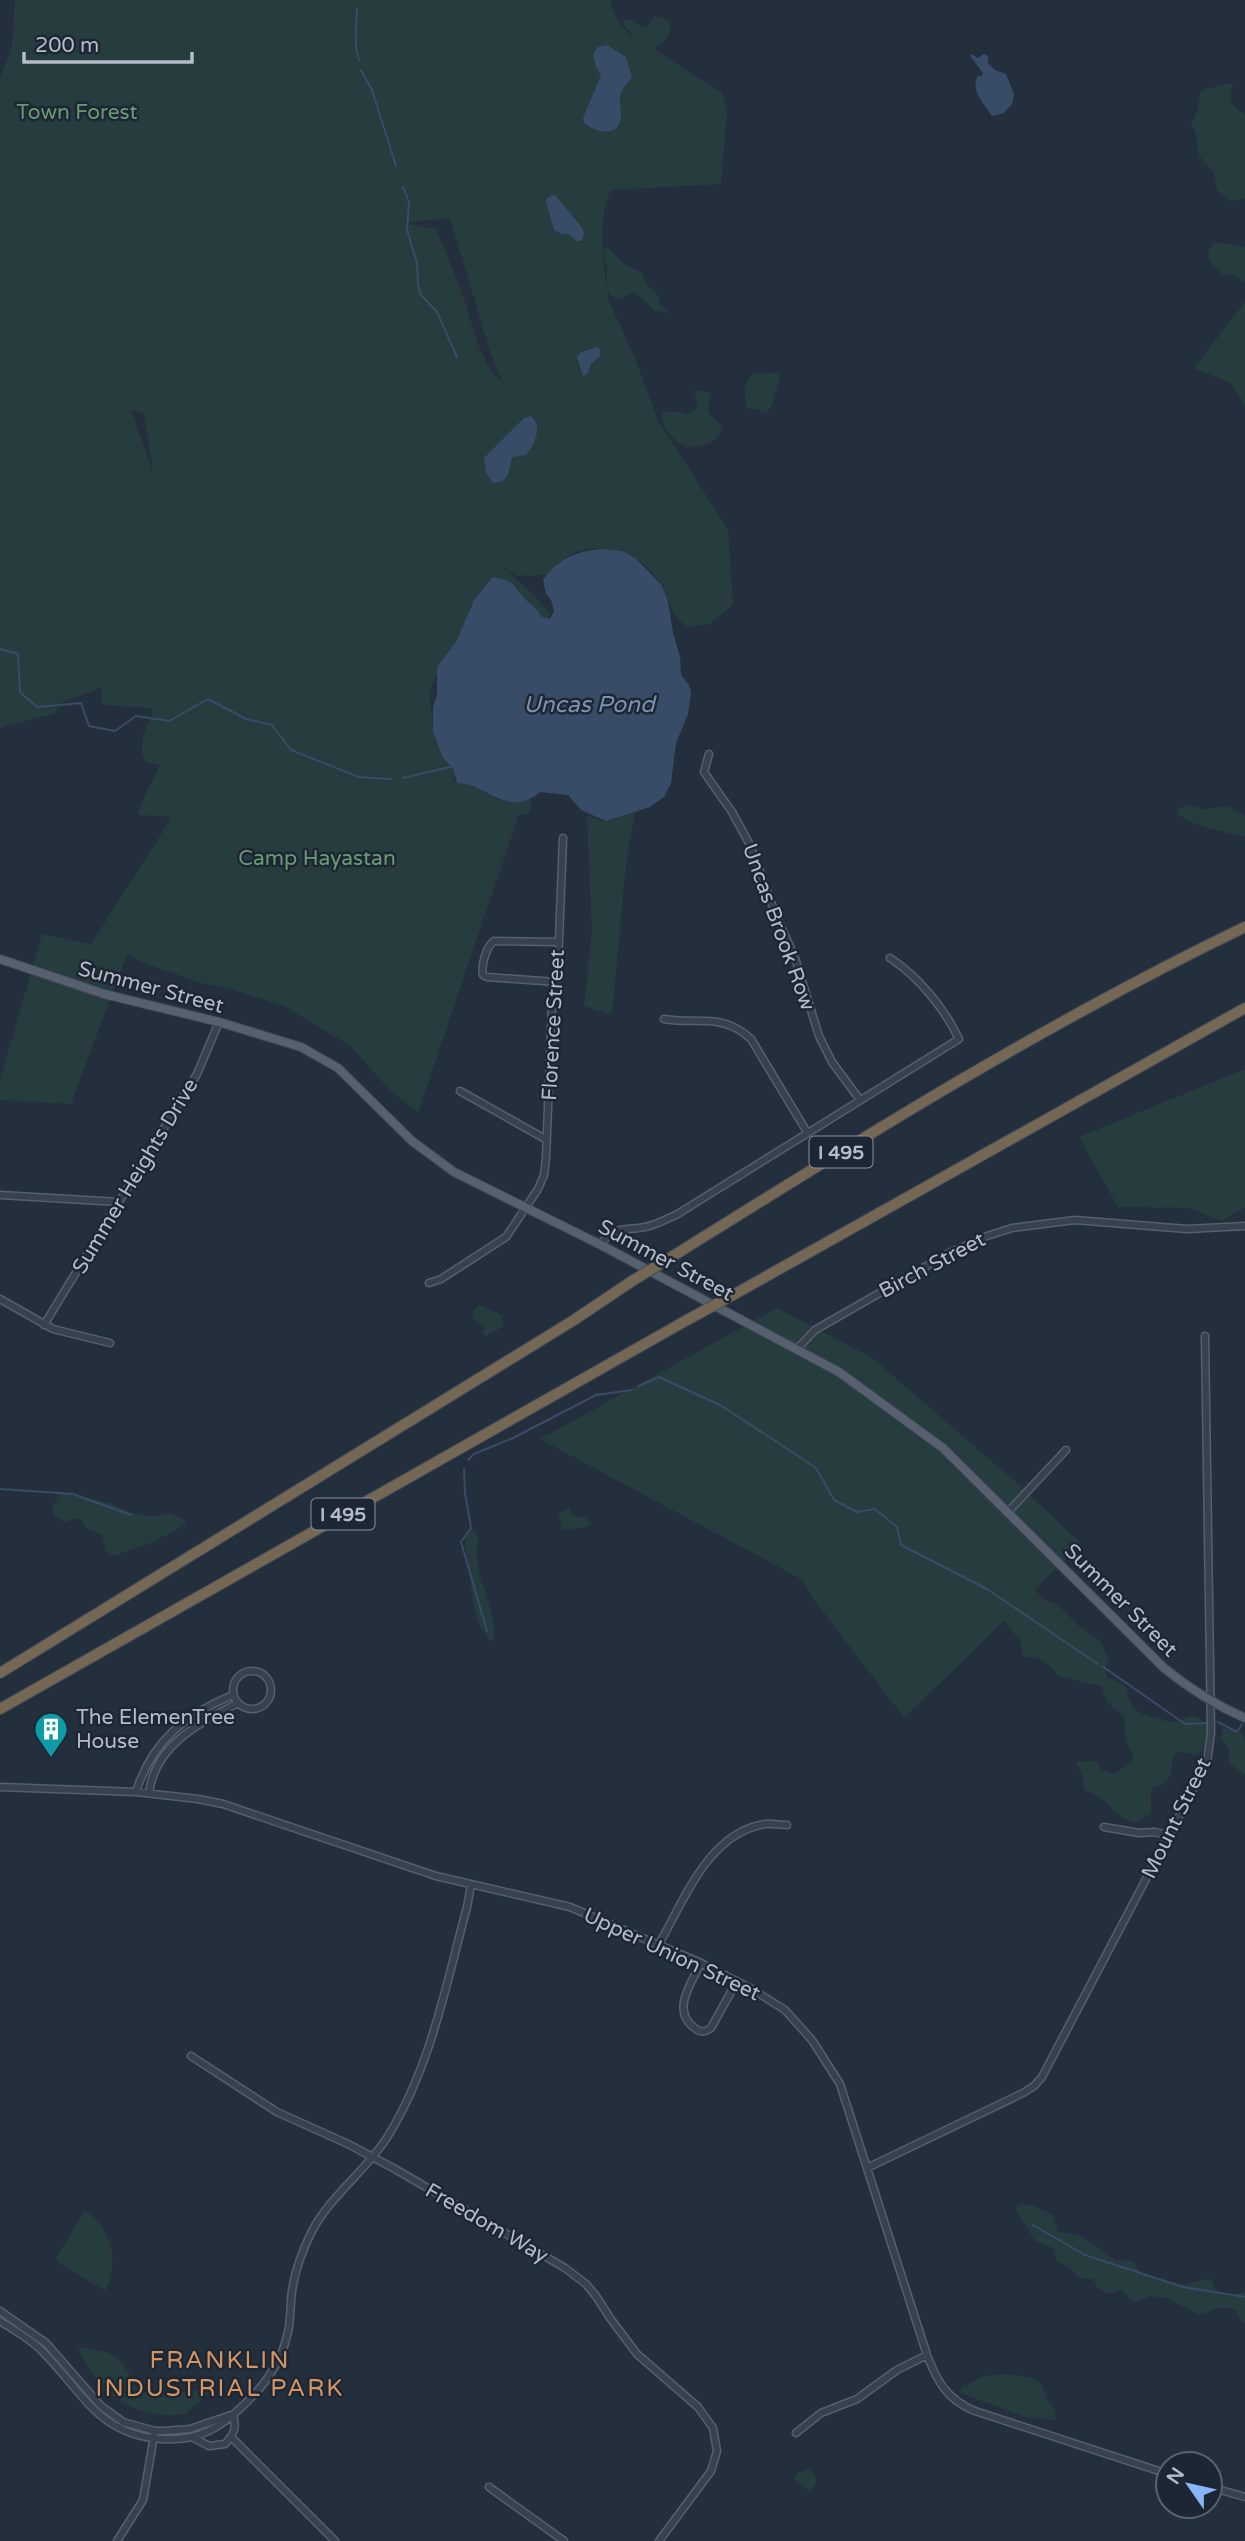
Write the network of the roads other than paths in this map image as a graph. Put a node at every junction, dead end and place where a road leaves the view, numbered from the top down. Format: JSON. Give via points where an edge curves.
{"nodes":[{"id":1,"x":709,"y":754,"type":"dead end"},
{"id":2,"x":563,"y":838,"type":"dead end"},
{"id":3,"x":1245,"y":927,"type":"edge"},
{"id":4,"x":558,"y":942,"type":"junction"},
{"id":5,"x":890,"y":958,"type":"dead end"},
{"id":6,"x":0,"y":959,"type":"edge"},
{"id":7,"x":556,"y":982,"type":"junction"},
{"id":8,"x":1245,"y":1008,"type":"edge"},
{"id":9,"x":664,"y":1019,"type":"dead end"},
{"id":10,"x":219,"y":1022,"type":"junction"},
{"id":11,"x":460,"y":1091,"type":"dead end"},
{"id":12,"x":860,"y":1100,"type":"junction"},
{"id":13,"x":807,"y":1132,"type":"junction"},
{"id":14,"x":547,"y":1140,"type":"junction"},
{"id":15,"x":0,"y":1195,"type":"edge"},
{"id":16,"x":119,"y":1202,"type":"junction"},
{"id":17,"x":527,"y":1208,"type":"junction"},
{"id":18,"x":1245,"y":1226,"type":"edge"},
{"id":19,"x":601,"y":1245,"type":"junction"},
{"id":20,"x":429,"y":1283,"type":"dead end"},
{"id":21,"x":0,"y":1298,"type":"edge"},
{"id":22,"x":44,"y":1325,"type":"junction"},
{"id":23,"x":1205,"y":1336,"type":"dead end"},
{"id":24,"x":110,"y":1343,"type":"dead end"},
{"id":25,"x":797,"y":1349,"type":"junction"},
{"id":26,"x":1066,"y":1450,"type":"dead end"},
{"id":27,"x":1008,"y":1512,"type":"junction"},
{"id":28,"x":0,"y":1673,"type":"edge"},
{"id":29,"x":233,"y":1695,"type":"junction"},
{"id":30,"x":1210,"y":1702,"type":"junction"},
{"id":31,"x":238,"y":1703,"type":"junction"},
{"id":32,"x":0,"y":1709,"type":"edge"},
{"id":33,"x":1245,"y":1718,"type":"edge"},
{"id":34,"x":0,"y":1787,"type":"edge"},
{"id":35,"x":136,"y":1792,"type":"junction"},
{"id":36,"x":149,"y":1793,"type":"junction"},
{"id":37,"x":787,"y":1825,"type":"dead end"},
{"id":38,"x":1104,"y":1827,"type":"dead end"},
{"id":39,"x":1170,"y":1836,"type":"junction"},
{"id":40,"x":471,"y":1885,"type":"junction"},
{"id":41,"x":659,"y":1944,"type":"junction"},
{"id":42,"x":701,"y":1963,"type":"junction"},
{"id":43,"x":737,"y":1982,"type":"junction"},
{"id":44,"x":191,"y":2056,"type":"dead end"},
{"id":45,"x":372,"y":2158,"type":"junction"},
{"id":46,"x":867,"y":2168,"type":"junction"},
{"id":47,"x":0,"y":2311,"type":"edge"},
{"id":48,"x":0,"y":2321,"type":"edge"},
{"id":49,"x":927,"y":2355,"type":"junction"},
{"id":50,"x":233,"y":2415,"type":"junction"},
{"id":51,"x":796,"y":2433,"type":"dead end"},
{"id":52,"x":154,"y":2435,"type":"junction"},
{"id":53,"x":192,"y":2437,"type":"junction"},
{"id":54,"x":231,"y":2437,"type":"junction"},
{"id":55,"x":1154,"y":2469,"type":"edge"},
{"id":56,"x":489,"y":2487,"type":"dead end"},
{"id":57,"x":1224,"y":2491,"type":"edge"},
{"id":58,"x":1245,"y":2497,"type":"edge"},
{"id":59,"x":117,"y":2541,"type":"edge"},
{"id":60,"x":335,"y":2541,"type":"edge"},
{"id":61,"x":564,"y":2541,"type":"edge"},
{"id":62,"x":659,"y":2541,"type":"edge"}],
"edges":[{"from":1,"to":12,"type":"street","name":"Uncas Brook Row","via":[[704,772],[750,845],[795,958],[819,1036]]},
{"from":2,"to":4,"type":"street","name":"Florence Street"},
{"from":3,"to":28,"type":"highway","number":"I 495","bridge":true,"via":[[1013,1048]]},
{"from":4,"to":7,"type":"street","name":"Florence Street"},
{"from":4,"to":7,"type":"street","via":[[494,941],[482,970],[483,975]]},
{"from":5,"to":12,"type":"street","via":[[911,974],[959,1039]]},
{"from":6,"to":10,"type":"main road","name":"Summer Street","via":[[104,994]]},
{"from":7,"to":14,"type":"street","name":"Florence Street"},
{"from":8,"to":32,"type":"highway","number":"I 495","bridge":true},
{"from":9,"to":13,"type":"street","via":[[718,1021],[742,1031]]},
{"from":10,"to":16,"type":"street","name":"Summer Heights Drive","via":[[197,1074]]},
{"from":10,"to":17,"type":"main road","name":"Summer Street","via":[[319,1056],[348,1076],[429,1154]]},
{"from":11,"to":14,"type":"street"},
{"from":12,"to":13,"type":"street"},
{"from":13,"to":19,"type":"street","via":[[676,1215],[612,1232]]},
{"from":14,"to":17,"type":"street","name":"Florence Street","via":[[544,1175]]},
{"from":15,"to":16,"type":"street"},
{"from":16,"to":22,"type":"street","name":"Summer Heights Drive"},
{"from":17,"to":19,"type":"main road","name":"Summer Street"},
{"from":17,"to":20,"type":"street","name":"Florence Street","via":[[497,1245]]},
{"from":18,"to":25,"type":"street","name":"Birch Street","via":[[1187,1229],[1074,1220],[1012,1227],[951,1252],[822,1326]]},
{"from":19,"to":25,"type":"main road","name":"Summer Street"},
{"from":21,"to":22,"type":"street"},
{"from":22,"to":24,"type":"street"},
{"from":23,"to":30,"type":"street","name":"Mount Street"},
{"from":25,"to":27,"type":"main road","name":"Summer Street","via":[[839,1372],[926,1434]]},
{"from":26,"to":27,"type":"street"},
{"from":27,"to":30,"type":"main road","name":"Summer Street","via":[[1150,1656]]},
{"from":29,"to":31,"type":"street"},
{"from":29,"to":31,"type":"street","via":[[236,1680],[245,1672],[256,1672],[268,1681],[270,1693],[262,1706],[251,1709]]},
{"from":29,"to":35,"type":"street","via":[[170,1732],[153,1752]]},
{"from":30,"to":33,"type":"main road","name":"Summer Street"},
{"from":30,"to":39,"type":"street","name":"Mount Street","via":[[1207,1763]]},
{"from":31,"to":36,"type":"street","via":[[176,1741],[152,1774]]},
{"from":34,"to":35,"type":"street","name":"Upper Union Street"},
{"from":35,"to":36,"type":"street","name":"Upper Union Street"},
{"from":36,"to":40,"type":"street","name":"Upper Union Street","via":[[223,1804]]},
{"from":37,"to":41,"type":"street","via":[[765,1824],[720,1846]]},
{"from":38,"to":39,"type":"street"},
{"from":39,"to":46,"type":"street","name":"Mount Street","via":[[1042,2077],[1023,2093]]},
{"from":40,"to":41,"type":"street","name":"Upper Union Street","via":[[570,1907]]},
{"from":40,"to":45,"type":"street","via":[[423,2066],[396,2123]]},
{"from":41,"to":42,"type":"street","name":"Upper Union Street"},
{"from":42,"to":43,"type":"street","name":"Upper Union Street"},
{"from":42,"to":43,"type":"street","via":[[682,2003],[689,2023],[700,2031],[711,2028]]},
{"from":43,"to":46,"type":"street","name":"Upper Union Street","via":[[785,2010],[827,2061],[843,2093]]},
{"from":44,"to":45,"type":"street","name":"Freedom Way","via":[[277,2112]]},
{"from":45,"to":50,"type":"street","via":[[313,2230],[296,2274],[281,2355],[265,2384]]},
{"from":45,"to":62,"type":"street","name":"Freedom Way","via":[[586,2284],[637,2354],[705,2414],[717,2443],[711,2471]]},
{"from":46,"to":49,"type":"street","name":"Upper Union Street"},
{"from":47,"to":52,"type":"street","via":[[46,2343],[101,2406]]},
{"from":48,"to":52,"type":"street","via":[[41,2349],[95,2413],[134,2435]]},
{"from":49,"to":51,"type":"street","via":[[857,2399],[821,2413]]},
{"from":49,"to":55,"type":"street","name":"Upper Union Street","via":[[944,2390],[965,2407]]},
{"from":50,"to":52,"type":"street"},
{"from":50,"to":53,"type":"street","via":[[216,2429]]},
{"from":50,"to":54,"type":"street"},
{"from":52,"to":53,"type":"street","via":[[182,2440]]},
{"from":52,"to":59,"type":"street","via":[[143,2500]]},
{"from":53,"to":54,"type":"street","via":[[214,2446]]},
{"from":54,"to":60,"type":"street"},
{"from":56,"to":61,"type":"street"},
{"from":57,"to":58,"type":"street"}]}
